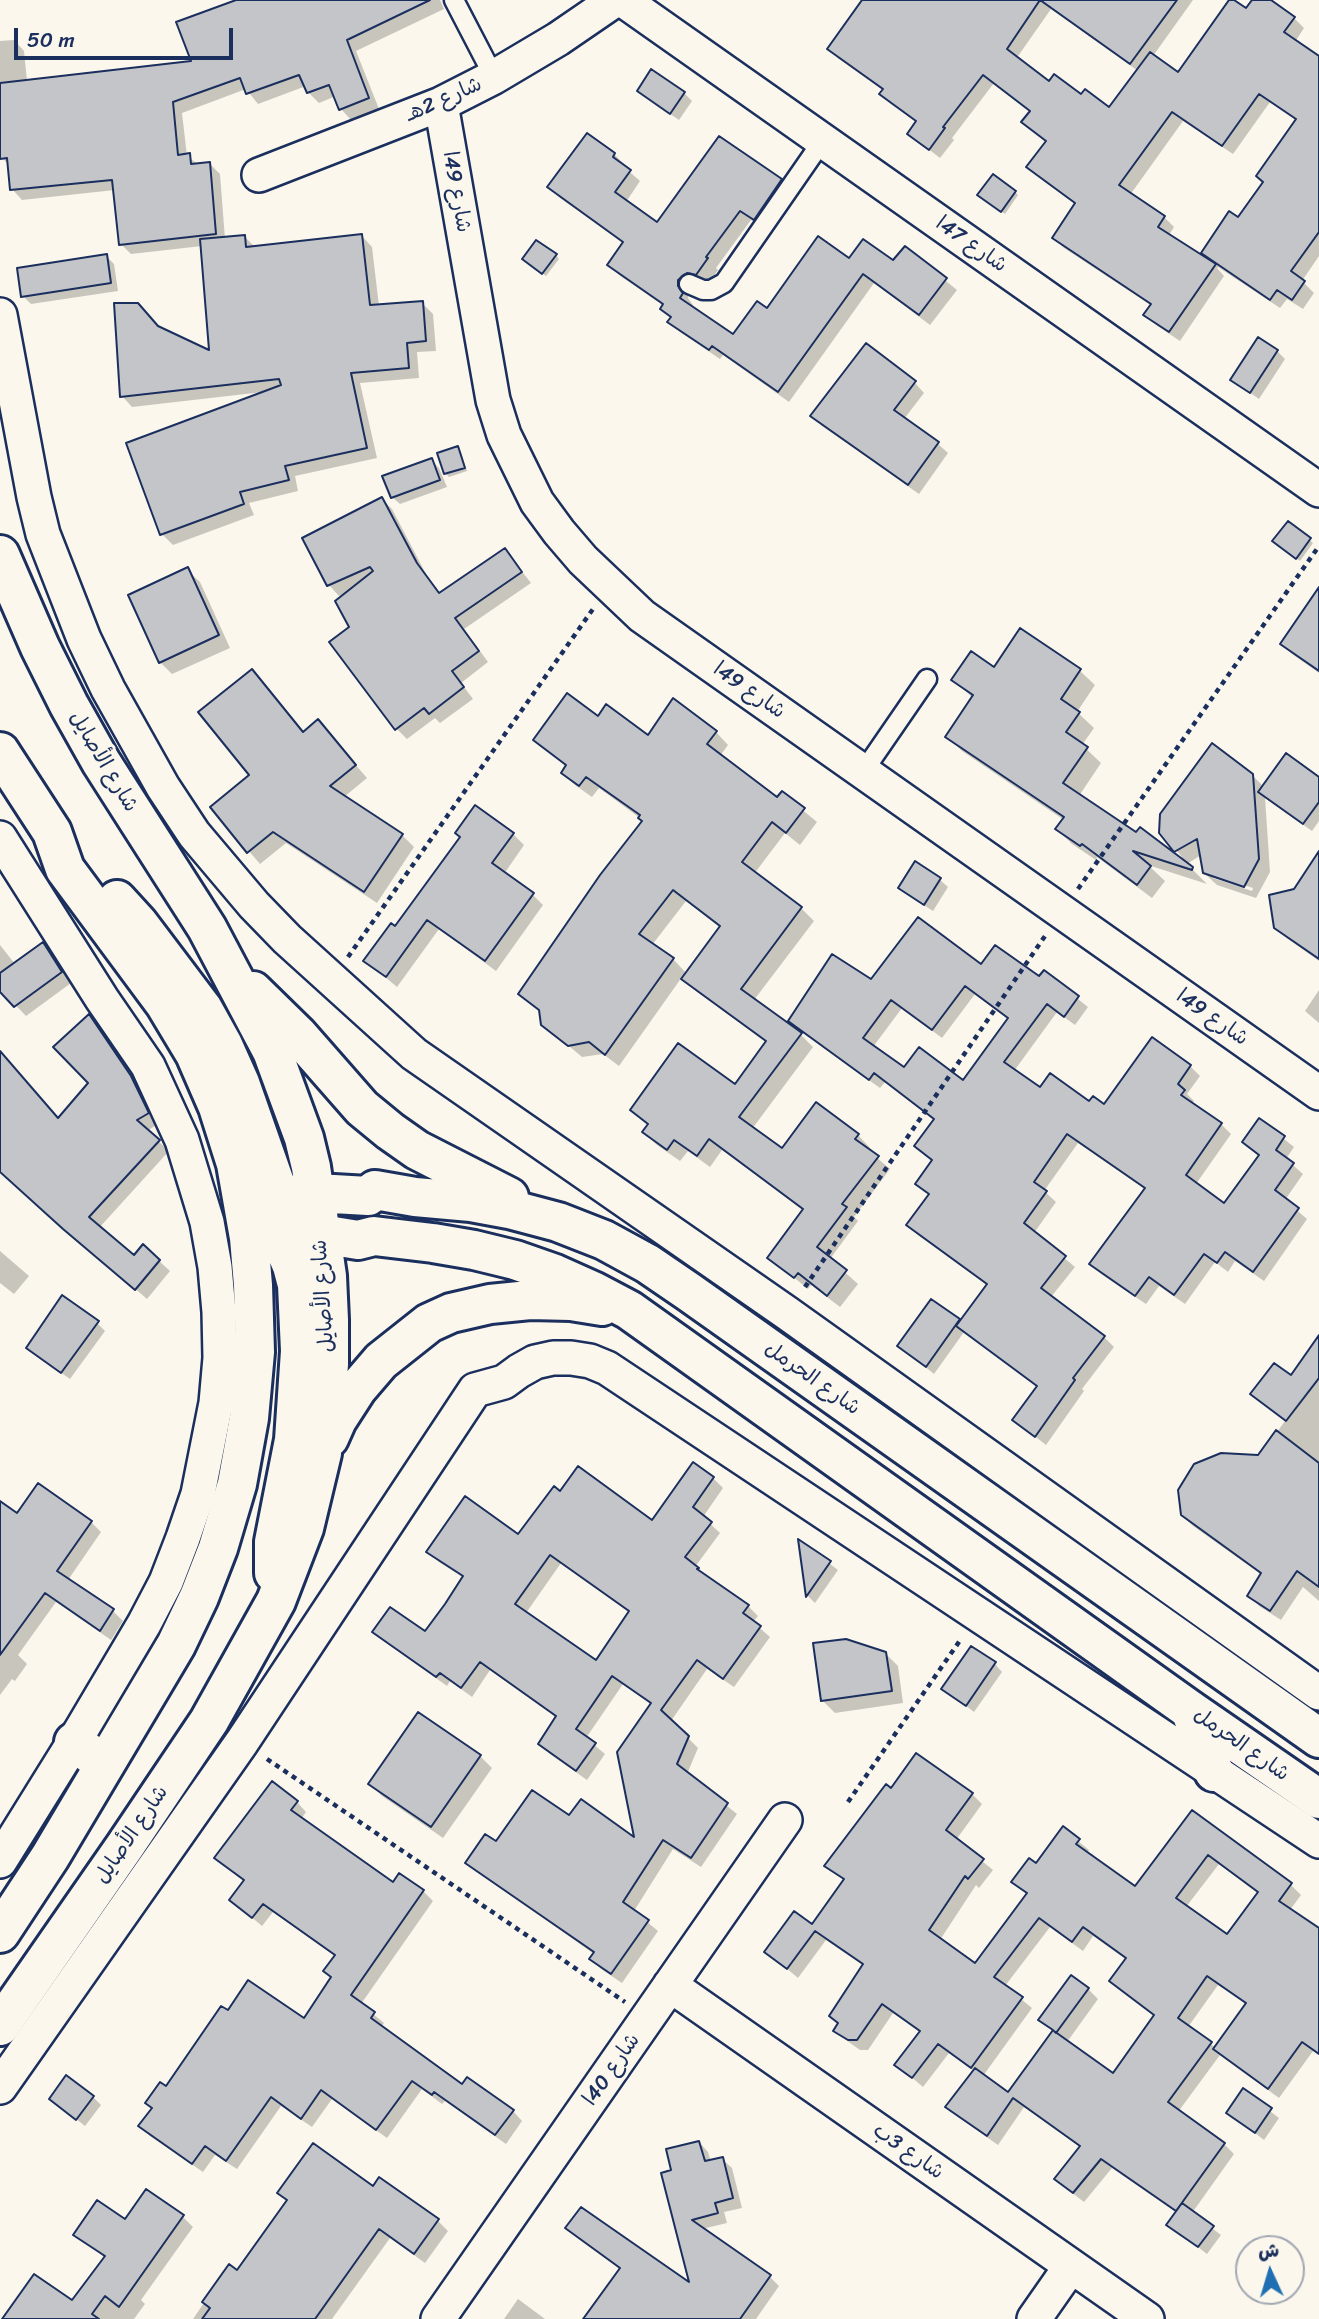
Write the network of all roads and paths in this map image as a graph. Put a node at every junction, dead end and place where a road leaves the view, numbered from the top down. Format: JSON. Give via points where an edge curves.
{"nodes":[{"id":1,"x":454,"y":0,"type":"edge"},
{"id":2,"x":615,"y":0,"type":"edge"},
{"id":3,"x":623,"y":0,"type":"edge"},
{"id":4,"x":494,"y":78,"type":"junction"},
{"id":5,"x":441,"y":104,"type":"junction"},
{"id":6,"x":823,"y":140,"type":"junction"},
{"id":7,"x":259,"y":175,"type":"dead end"},
{"id":8,"x":689,"y":284,"type":"dead end"},
{"id":9,"x":0,"y":315,"type":"edge"},
{"id":10,"x":1319,"y":489,"type":"edge"},
{"id":11,"x":0,"y":555,"type":"edge"},
{"id":12,"x":609,"y":586,"type":"junction"},
{"id":13,"x":927,"y":679,"type":"dead end"},
{"id":14,"x":0,"y":752,"type":"edge"},
{"id":15,"x":863,"y":772,"type":"junction"},
{"id":16,"x":0,"y":838,"type":"edge"},
{"id":17,"x":65,"y":869,"type":"junction"},
{"id":18,"x":229,"y":969,"type":"junction"},
{"id":19,"x":332,"y":980,"type":"junction"},
{"id":20,"x":1319,"y":1093,"type":"edge"},
{"id":21,"x":300,"y":1195,"type":"junction"},
{"id":22,"x":243,"y":1200,"type":"junction"},
{"id":23,"x":558,"y":1222,"type":"junction"},
{"id":24,"x":321,"y":1234,"type":"junction"},
{"id":25,"x":263,"y":1237,"type":"junction"},
{"id":26,"x":629,"y":1311,"type":"junction"},
{"id":27,"x":322,"y":1453,"type":"junction"},
{"id":28,"x":275,"y":1601,"type":"junction"},
{"id":29,"x":978,"y":1614,"type":"junction"},
{"id":30,"x":1319,"y":1693,"type":"edge"},
{"id":31,"x":1190,"y":1710,"type":"junction"},
{"id":32,"x":1319,"y":1738,"type":"edge"},
{"id":33,"x":74,"y":1742,"type":"junction"},
{"id":34,"x":242,"y":1742,"type":"junction"},
{"id":35,"x":104,"y":1764,"type":"junction"},
{"id":36,"x":1214,"y":1772,"type":"junction"},
{"id":37,"x":1319,"y":1799,"type":"edge"},
{"id":38,"x":848,"y":1802,"type":"dead end"},
{"id":39,"x":785,"y":1820,"type":"dead end"},
{"id":40,"x":1319,"y":1841,"type":"edge"},
{"id":41,"x":0,"y":1861,"type":"edge"},
{"id":42,"x":0,"y":1933,"type":"edge"},
{"id":43,"x":670,"y":1985,"type":"junction"},
{"id":44,"x":649,"y":2018,"type":"junction"},
{"id":45,"x":0,"y":2026,"type":"edge"},
{"id":46,"x":0,"y":2087,"type":"edge"},
{"id":47,"x":1071,"y":2266,"type":"junction"},
{"id":48,"x":438,"y":2319,"type":"edge"},
{"id":49,"x":1034,"y":2319,"type":"edge"},
{"id":50,"x":1147,"y":2319,"type":"edge"}],
"edges":[{"from":1,"to":4,"type":"lane"},
{"from":2,"to":4,"type":"street","name":"شارع 2هـ"},
{"from":3,"to":6,"type":"street","name":"شارع 47ا"},
{"from":4,"to":5,"type":"street","name":"شارع 2هـ"},
{"from":5,"to":7,"type":"street","name":"شارع 2هـ"},
{"from":5,"to":12,"type":"street","name":"شارع 49ا","via":[[485,364],[504,435],[537,502]]},
{"from":6,"to":8,"type":"lane","via":[[724,283],[711,290]]},
{"from":6,"to":10,"type":"street","name":"شارع 47ا"},
{"from":9,"to":19,"type":"street","via":[[43,534],[108,689],[194,834],[254,905]]},
{"from":11,"to":18,"type":"street","name":"شارع الأصايل","via":[[75,717]]},
{"from":12,"to":15,"type":"street","name":"شارع 49ا","via":[[642,615]]},
{"from":12,"to":19,"type":"path"},
{"from":13,"to":15,"type":"lane"},
{"from":14,"to":17,"type":"street","via":[[52,832]]},
{"from":15,"to":20,"type":"street","name":"شارع 49ا"},
{"from":16,"to":33,"type":"street","via":[[127,1032],[166,1103],[207,1222],[219,1312],[214,1414],[198,1494],[166,1581]]},
{"from":17,"to":21,"type":"street","via":[[98,885],[126,909],[177,972],[223,1045],[269,1168]]},
{"from":17,"to":22,"type":"street","via":[[165,1004],[195,1054],[218,1107]]},
{"from":18,"to":21,"type":"street","name":"شارع الأصايل","via":[[272,1051],[304,1138]]},
{"from":18,"to":23,"type":"street","via":[[298,1035],[362,1108],[390,1131],[417,1150]]},
{"from":19,"to":30,"type":"street","via":[[414,1054],[787,1313]]},
{"from":21,"to":22,"type":"street","name":"شارع الحرمل"},
{"from":21,"to":23,"type":"street","name":"شارع الحرمل","via":[[368,1196],[375,1190],[471,1202]]},
{"from":21,"to":24,"type":"street","name":"شارع الأصايل"},
{"from":22,"to":25,"type":"street"},
{"from":23,"to":32,"type":"street","name":"شارع الحرمل","via":[[604,1240],[679,1285]]},
{"from":24,"to":25,"type":"street","name":"شارع الحرمل"},
{"from":24,"to":26,"type":"street","name":"شارع الحرمل","via":[[433,1243],[495,1255],[555,1274]]},
{"from":24,"to":27,"type":"street","name":"شارع الأصايل","via":[[329,1320]]},
{"from":25,"to":28,"type":"street","via":[[292,1266],[300,1351],[294,1440],[275,1542]]},
{"from":25,"to":35,"type":"street","via":[[253,1285],[255,1352],[249,1418],[219,1548],[176,1645]]},
{"from":26,"to":27,"type":"street","via":[[571,1300],[530,1300],[490,1304],[429,1323],[381,1361],[357,1389]]},
{"from":26,"to":31,"type":"street","name":"شارع الحرمل"},
{"from":27,"to":28,"type":"street","name":"شارع الأصايل","via":[[304,1528]]},
{"from":28,"to":45,"type":"street","name":"شارع الأصايل","via":[[209,1721]]},
{"from":29,"to":34,"type":"street","via":[[607,1368],[581,1359],[553,1358],[475,1391]]},
{"from":29,"to":36,"type":"street"},
{"from":29,"to":38,"type":"path"},
{"from":31,"to":36,"type":"street"},
{"from":31,"to":37,"type":"street","name":"شارع الحرمل"},
{"from":33,"to":35,"type":"street"},
{"from":33,"to":41,"type":"street"},
{"from":34,"to":44,"type":"path"},
{"from":34,"to":46,"type":"street"},
{"from":35,"to":42,"type":"street"},
{"from":36,"to":40,"type":"street"},
{"from":39,"to":43,"type":"street","name":"شارع 40ا"},
{"from":43,"to":44,"type":"street","name":"شارع 40ا"},
{"from":43,"to":47,"type":"street","name":"شارع 3ب"},
{"from":44,"to":48,"type":"street","name":"شارع 40ا"},
{"from":47,"to":49,"type":"street"},
{"from":47,"to":50,"type":"street","name":"شارع 3ب"}]}
